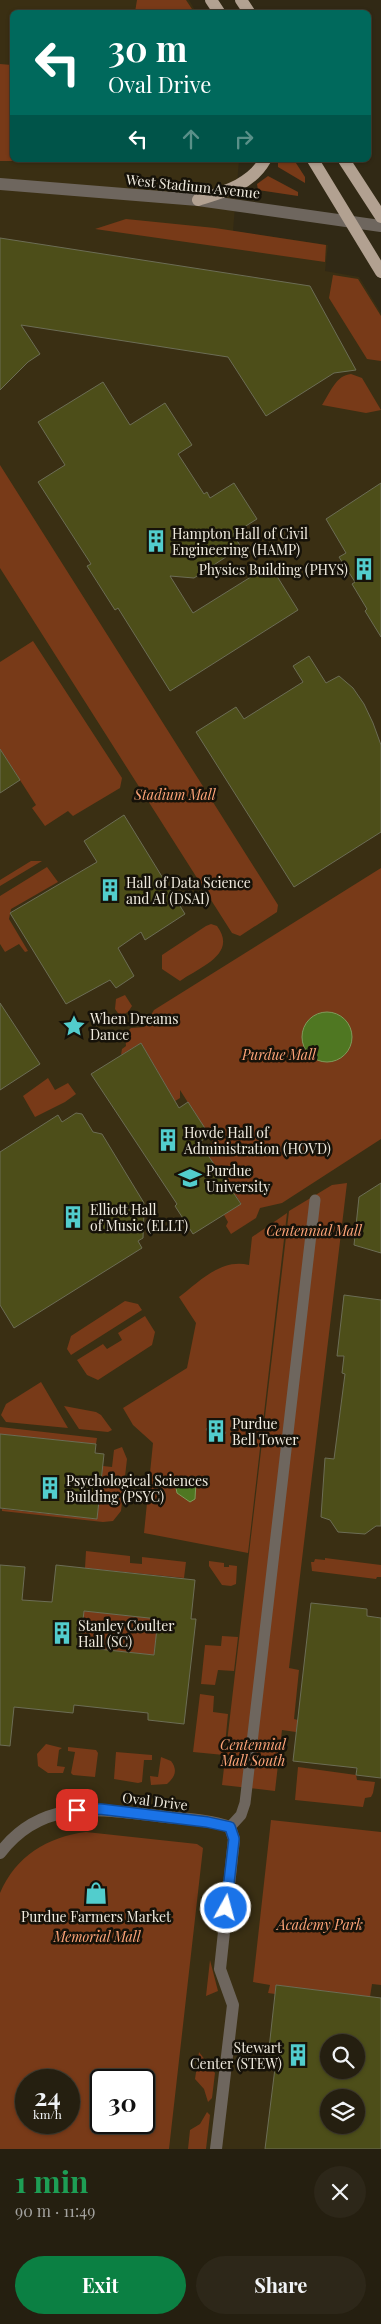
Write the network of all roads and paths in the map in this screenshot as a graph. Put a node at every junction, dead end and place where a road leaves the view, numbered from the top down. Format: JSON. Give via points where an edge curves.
{"nodes":[{"id":1,"x":263,"y":162,"type":"edge"},
{"id":2,"x":314,"y":162,"type":"edge"},
{"id":3,"x":345,"y":162,"type":"edge"},
{"id":4,"x":0,"y":184,"type":"edge"},
{"id":5,"x":198,"y":200,"type":"junction"},
{"id":6,"x":381,"y":217,"type":"edge"},
{"id":7,"x":351,"y":221,"type":"junction"},
{"id":8,"x":381,"y":226,"type":"edge"},
{"id":9,"x":381,"y":272,"type":"edge"},
{"id":10,"x":315,"y":1200,"type":"dead end"},
{"id":11,"x":230,"y":1827,"type":"junction"},
{"id":12,"x":0,"y":1853,"type":"edge"},
{"id":13,"x":216,"y":2149,"type":"edge"}],
"edges":[{"from":1,"to":5,"type":"main road","via":[[252,176],[236,187]]},
{"from":2,"to":7,"type":"main road"},
{"from":3,"to":6,"type":"main road"},
{"from":4,"to":5,"type":"street","name":"West Stadium Avenue"},
{"from":5,"to":7,"type":"street","name":"West Stadium Avenue"},
{"from":7,"to":8,"type":"street","name":"West Stadium Avenue"},
{"from":7,"to":9,"type":"main road"},
{"from":10,"to":11,"type":"street","via":[[245,1803],[241,1815]]},
{"from":11,"to":12,"type":"street","name":"Oval Drive","via":[[100,1809],[77,1810],[53,1814],[26,1826]]},
{"from":11,"to":13,"type":"street","via":[[234,1839],[220,1969],[232,2004]]}]}
